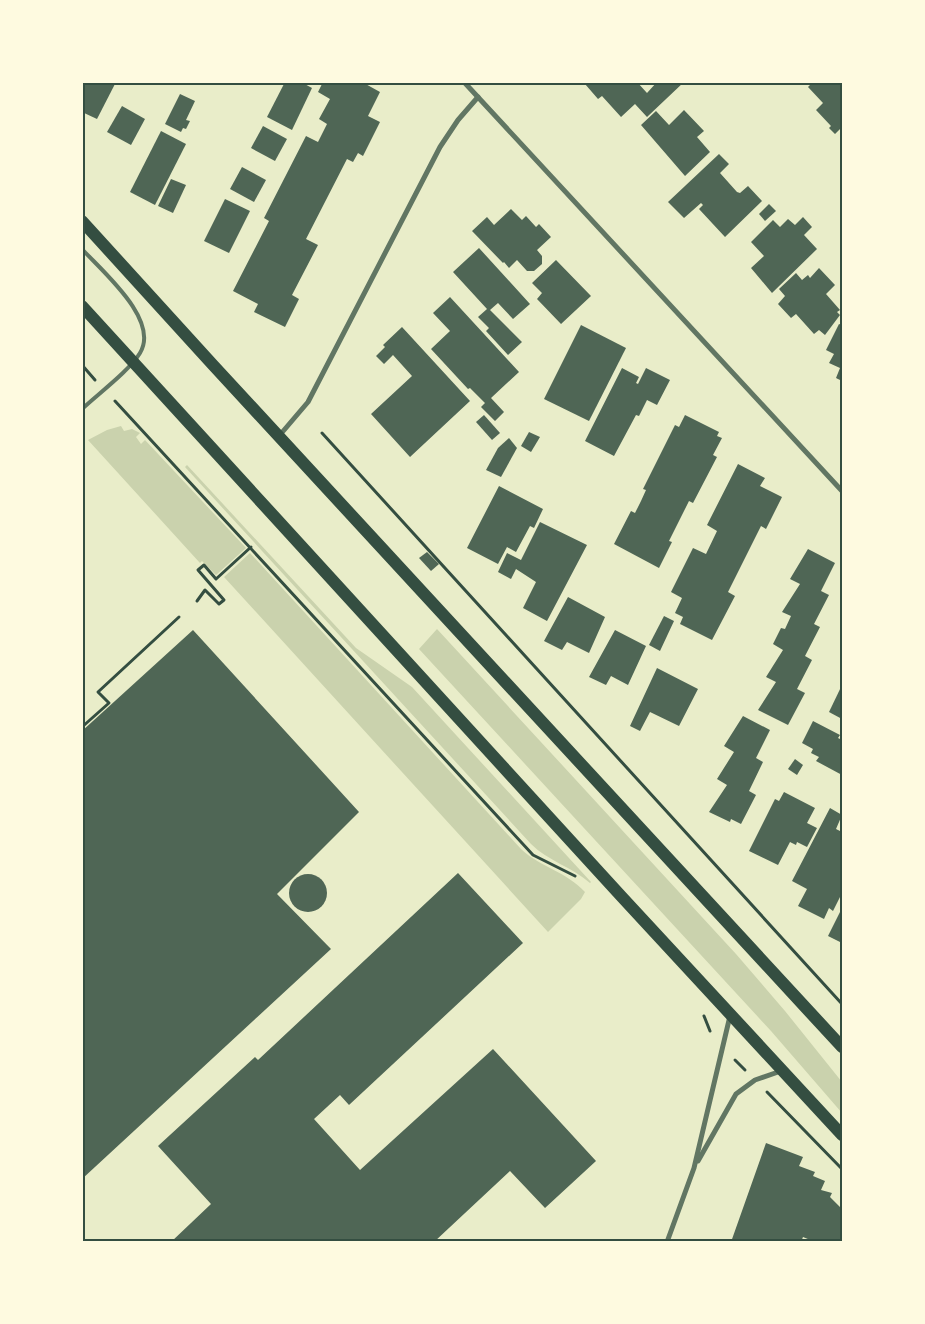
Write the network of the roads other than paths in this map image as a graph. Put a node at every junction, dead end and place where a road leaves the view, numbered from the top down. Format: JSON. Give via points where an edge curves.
{"nodes":[{"id":1,"x":464,"y":82,"type":"edge"},
{"id":2,"x":478,"y":97,"type":"junction"},
{"id":3,"x":82,"y":221,"type":"edge"},
{"id":4,"x":82,"y":249,"type":"edge"},
{"id":5,"x":82,"y":306,"type":"edge"},
{"id":6,"x":134,"y":361,"type":"junction"},
{"id":7,"x":82,"y":409,"type":"edge"},
{"id":8,"x":278,"y":436,"type":"junction"},
{"id":9,"x":842,"y":491,"type":"edge"},
{"id":10,"x":731,"y":1014,"type":"junction"},
{"id":11,"x":842,"y":1047,"type":"edge"},
{"id":12,"x":784,"y":1070,"type":"junction"},
{"id":13,"x":842,"y":1135,"type":"edge"},
{"id":14,"x":694,"y":1168,"type":"junction"},
{"id":15,"x":667,"y":1242,"type":"edge"}],
"edges":[{"from":1,"to":2,"type":"street"},
{"from":2,"to":8,"type":"street","via":[[440,147],[308,402]]},
{"from":2,"to":9,"type":"street"},
{"from":3,"to":8,"type":"main road"},
{"from":4,"to":6,"type":"lane","via":[[132,304],[141,320],[145,337],[140,354]]},
{"from":5,"to":6,"type":"main road"},
{"from":6,"to":7,"type":"lane"},
{"from":6,"to":10,"type":"main road"},
{"from":8,"to":11,"type":"main road"},
{"from":10,"to":12,"type":"main road"},
{"from":10,"to":14,"type":"street"},
{"from":12,"to":13,"type":"main road"},
{"from":12,"to":14,"type":"street","via":[[755,1080],[736,1094]]},
{"from":14,"to":15,"type":"street"}]}
